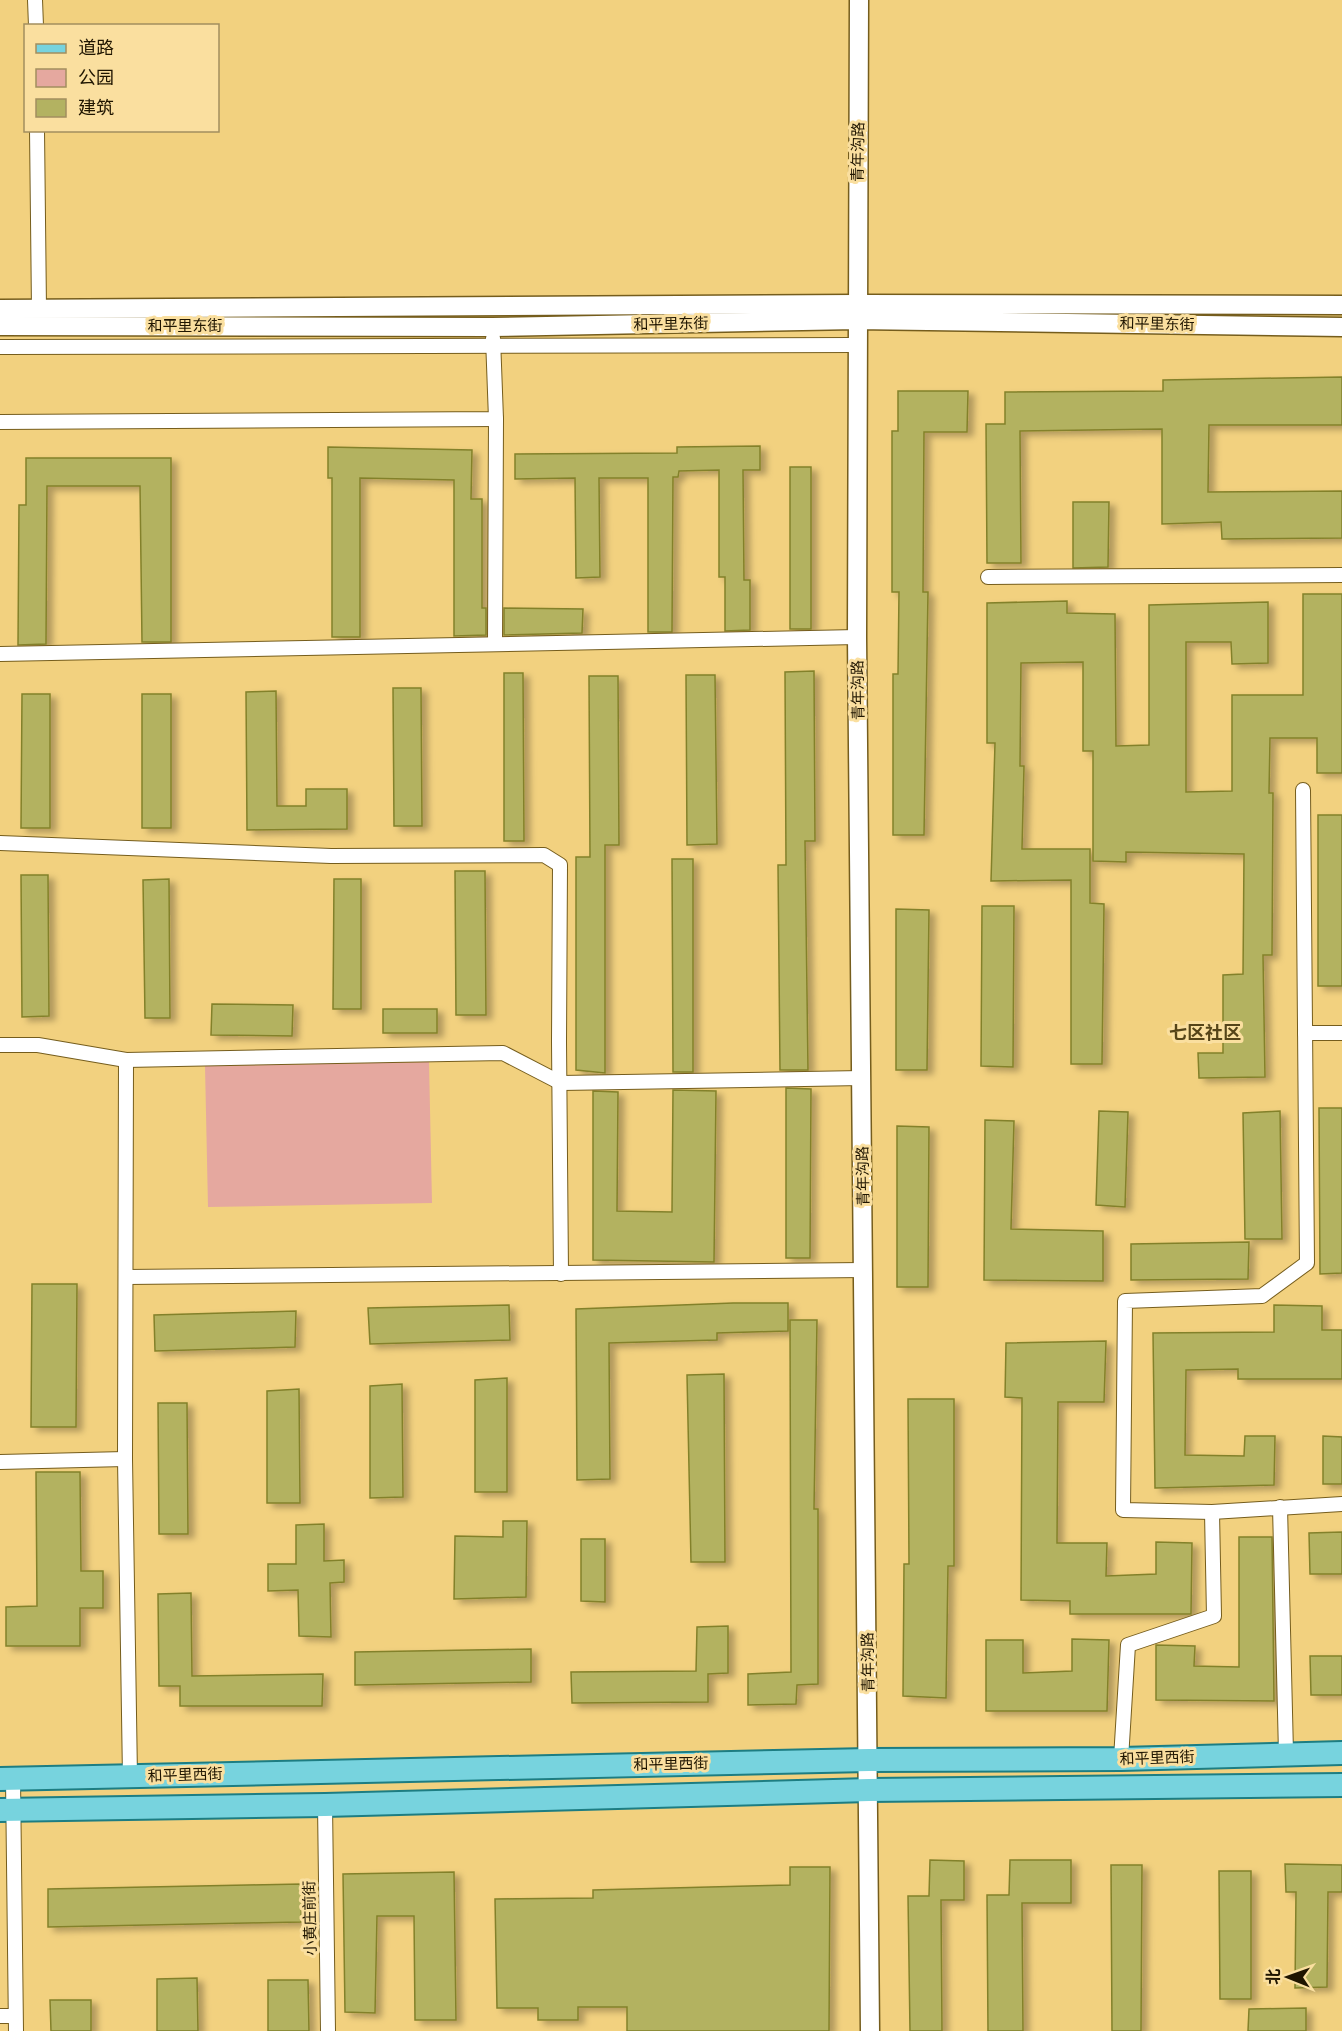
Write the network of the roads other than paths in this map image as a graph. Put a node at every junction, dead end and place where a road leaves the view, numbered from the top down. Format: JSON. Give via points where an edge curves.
{"nodes":[{"id":1,"x":35,"y":0,"type":"edge"},
{"id":2,"x":859,"y":0,"type":"edge"},
{"id":3,"x":36,"y":24,"type":"edge"},
{"id":4,"x":37,"y":132,"type":"edge"},
{"id":5,"x":1342,"y":305,"type":"edge"},
{"id":6,"x":0,"y":309,"type":"edge"},
{"id":7,"x":39,"y":309,"type":"junction"},
{"id":8,"x":856,"y":312,"type":"junction"},
{"id":9,"x":0,"y":326,"type":"edge"},
{"id":10,"x":492,"y":327,"type":"junction"},
{"id":11,"x":1342,"y":327,"type":"edge"},
{"id":12,"x":494,"y":345,"type":"junction"},
{"id":13,"x":856,"y":345,"type":"junction"},
{"id":14,"x":0,"y":347,"type":"edge"},
{"id":15,"x":496,"y":419,"type":"junction"},
{"id":16,"x":0,"y":422,"type":"edge"},
{"id":17,"x":1342,"y":575,"type":"edge"},
{"id":18,"x":988,"y":577,"type":"dead end"},
{"id":19,"x":857,"y":637,"type":"junction"},
{"id":20,"x":495,"y":644,"type":"junction"},
{"id":21,"x":0,"y":654,"type":"edge"},
{"id":22,"x":1303,"y":790,"type":"dead end"},
{"id":23,"x":0,"y":843,"type":"edge"},
{"id":24,"x":1305,"y":1033,"type":"junction"},
{"id":25,"x":1342,"y":1033,"type":"edge"},
{"id":26,"x":0,"y":1045,"type":"edge"},
{"id":27,"x":126,"y":1060,"type":"junction"},
{"id":28,"x":862,"y":1078,"type":"junction"},
{"id":29,"x":561,"y":1083,"type":"junction"},
{"id":30,"x":864,"y":1270,"type":"junction"},
{"id":31,"x":561,"y":1274,"type":"junction"},
{"id":32,"x":126,"y":1276,"type":"junction"},
{"id":33,"x":125,"y":1459,"type":"junction"},
{"id":34,"x":0,"y":1462,"type":"edge"},
{"id":35,"x":1342,"y":1504,"type":"edge"},
{"id":36,"x":1280,"y":1507,"type":"junction"},
{"id":37,"x":1212,"y":1512,"type":"junction"},
{"id":38,"x":1342,"y":1753,"type":"edge"},
{"id":39,"x":1286,"y":1754,"type":"junction"},
{"id":40,"x":1120,"y":1759,"type":"junction"},
{"id":41,"x":869,"y":1760,"type":"junction"},
{"id":42,"x":130,"y":1777,"type":"junction"},
{"id":43,"x":7,"y":1779,"type":"edge"},
{"id":44,"x":1342,"y":1785,"type":"edge"},
{"id":45,"x":869,"y":1790,"type":"junction"},
{"id":46,"x":325,"y":1805,"type":"junction"},
{"id":47,"x":7,"y":1810,"type":"edge"},
{"id":48,"x":0,"y":2016,"type":"edge"},
{"id":49,"x":15,"y":2016,"type":"junction"},
{"id":50,"x":16,"y":2031,"type":"edge"},
{"id":51,"x":328,"y":2031,"type":"edge"},
{"id":52,"x":870,"y":2031,"type":"edge"}],
"edges":[{"from":1,"to":3,"type":"street"},
{"from":2,"to":8,"type":"street","name":"青年沟路"},
{"from":4,"to":7,"type":"street"},
{"from":5,"to":8,"type":"street","name":"和平里东街"},
{"from":6,"to":7,"type":"street","name":"和平里东街"},
{"from":7,"to":8,"type":"street","name":"和平里东街"},
{"from":8,"to":10,"type":"street","name":"和平里东街"},
{"from":8,"to":11,"type":"street","name":"和平里东街"},
{"from":8,"to":13,"type":"street","name":"青年沟路"},
{"from":9,"to":10,"type":"street","name":"和平里东街"},
{"from":10,"to":12,"type":"street"},
{"from":12,"to":13,"type":"street"},
{"from":12,"to":14,"type":"street"},
{"from":12,"to":15,"type":"street"},
{"from":13,"to":19,"type":"street","name":"青年沟路"},
{"from":15,"to":16,"type":"street"},
{"from":15,"to":20,"type":"street"},
{"from":17,"to":18,"type":"street"},
{"from":19,"to":20,"type":"street"},
{"from":19,"to":28,"type":"street","name":"青年沟路"},
{"from":20,"to":21,"type":"street"},
{"from":22,"to":24,"type":"street"},
{"from":23,"to":29,"type":"street","via":[[330,856],[544,855],[560,865]]},
{"from":24,"to":25,"type":"street"},
{"from":24,"to":37,"type":"street","via":[[1307,1263],[1262,1296],[1125,1301],[1123,1510]]},
{"from":26,"to":27,"type":"street","via":[[38,1045]]},
{"from":27,"to":29,"type":"street","via":[[503,1053]]},
{"from":27,"to":32,"type":"street"},
{"from":28,"to":29,"type":"street"},
{"from":28,"to":30,"type":"street","name":"青年沟路"},
{"from":29,"to":31,"type":"street"},
{"from":30,"to":31,"type":"street"},
{"from":30,"to":41,"type":"street","name":"青年沟路"},
{"from":31,"to":32,"type":"street"},
{"from":32,"to":33,"type":"street"},
{"from":33,"to":34,"type":"street"},
{"from":33,"to":42,"type":"street"},
{"from":35,"to":36,"type":"street"},
{"from":36,"to":37,"type":"street"},
{"from":36,"to":39,"type":"street"},
{"from":37,"to":40,"type":"street","via":[[1214,1616],[1128,1645]]},
{"from":38,"to":39,"type":"main road","name":"和平里西街"},
{"from":39,"to":40,"type":"main road","name":"和平里西街"},
{"from":40,"to":41,"type":"main road","name":"和平里西街"},
{"from":41,"to":42,"type":"main road","name":"和平里西街"},
{"from":41,"to":45,"type":"street","name":"青年沟路"},
{"from":42,"to":43,"type":"main road","name":"和平里西街"},
{"from":43,"to":47,"type":"street"},
{"from":44,"to":45,"type":"main road","name":"和平里西街"},
{"from":45,"to":46,"type":"main road","name":"和平里西街"},
{"from":45,"to":52,"type":"street","name":"青年沟路"},
{"from":46,"to":47,"type":"main road","name":"和平里西街"},
{"from":46,"to":51,"type":"street","name":"小黄庄前街"},
{"from":47,"to":49,"type":"street"},
{"from":48,"to":49,"type":"street"},
{"from":49,"to":50,"type":"street"}]}
